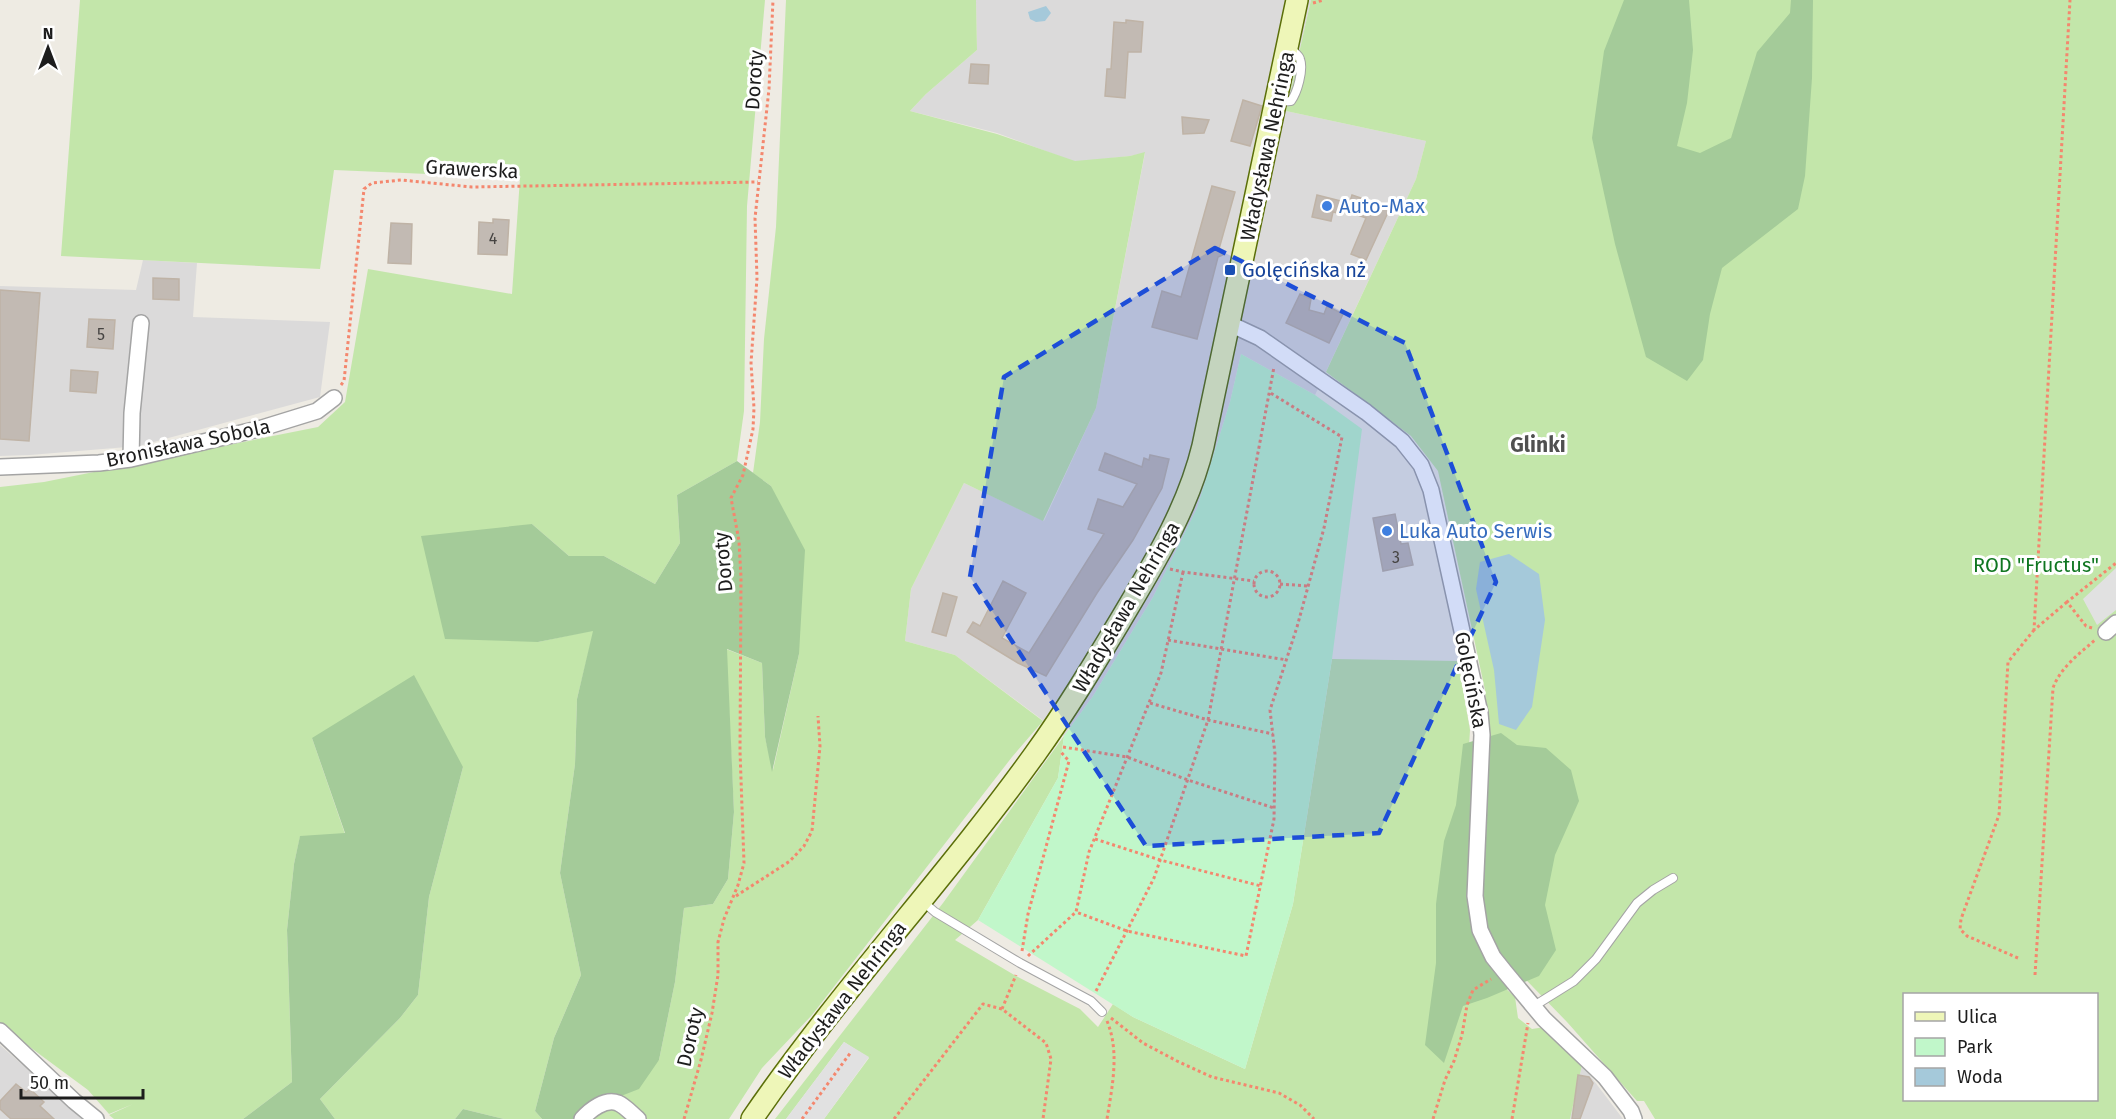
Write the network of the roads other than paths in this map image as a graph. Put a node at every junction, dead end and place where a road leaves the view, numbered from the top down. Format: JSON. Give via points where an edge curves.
{"nodes":[{"id":1,"x":1297,"y":0,"type":"edge"},
{"id":2,"x":141,"y":323,"type":"dead end"},
{"id":3,"x":1230,"y":324,"type":"junction"},
{"id":4,"x":334,"y":398,"type":"road end"},
{"id":5,"x":131,"y":459,"type":"junction"},
{"id":6,"x":0,"y":467,"type":"edge"},
{"id":7,"x":1673,"y":878,"type":"dead end"},
{"id":8,"x":921,"y":900,"type":"junction"},
{"id":9,"x":1534,"y":1006,"type":"junction"},
{"id":10,"x":1102,"y":1012,"type":"road end"},
{"id":11,"x":0,"y":1031,"type":"edge"},
{"id":12,"x":96,"y":1119,"type":"edge"},
{"id":13,"x":582,"y":1119,"type":"edge"},
{"id":14,"x":638,"y":1119,"type":"edge"},
{"id":15,"x":752,"y":1119,"type":"edge"},
{"id":16,"x":1634,"y":1119,"type":"edge"}],
"edges":[{"from":1,"to":3,"type":"street","name":"Władysława Nehringa"},
{"from":2,"to":5,"type":"street"},
{"from":3,"to":8,"type":"street","name":"Władysława Nehringa","via":[[1201,454],[1187,498],[1168,537],[1055,726]]},
{"from":3,"to":9,"type":"street","name":"Golęcińska","via":[[1260,338],[1366,412],[1402,441],[1421,465],[1431,490],[1481,724],[1475,896],[1480,930],[1493,957]]},
{"from":4,"to":5,"type":"street","name":"Bronisława Sobola","via":[[318,411],[262,428]]},
{"from":5,"to":6,"type":"street","name":"Bronisława Sobola"},
{"from":7,"to":9,"type":"lane","via":[[1636,903],[1596,959],[1574,981]]},
{"from":8,"to":10,"type":"lane","via":[[934,912],[1091,1001]]},
{"from":8,"to":15,"type":"street","name":"Władysława Nehringa"},
{"from":9,"to":16,"type":"street","name":"Golęcińska","via":[[1605,1077]]},
{"from":11,"to":12,"type":"street"},
{"from":13,"to":14,"type":"street","via":[[596,1107],[618,1103]]}]}
